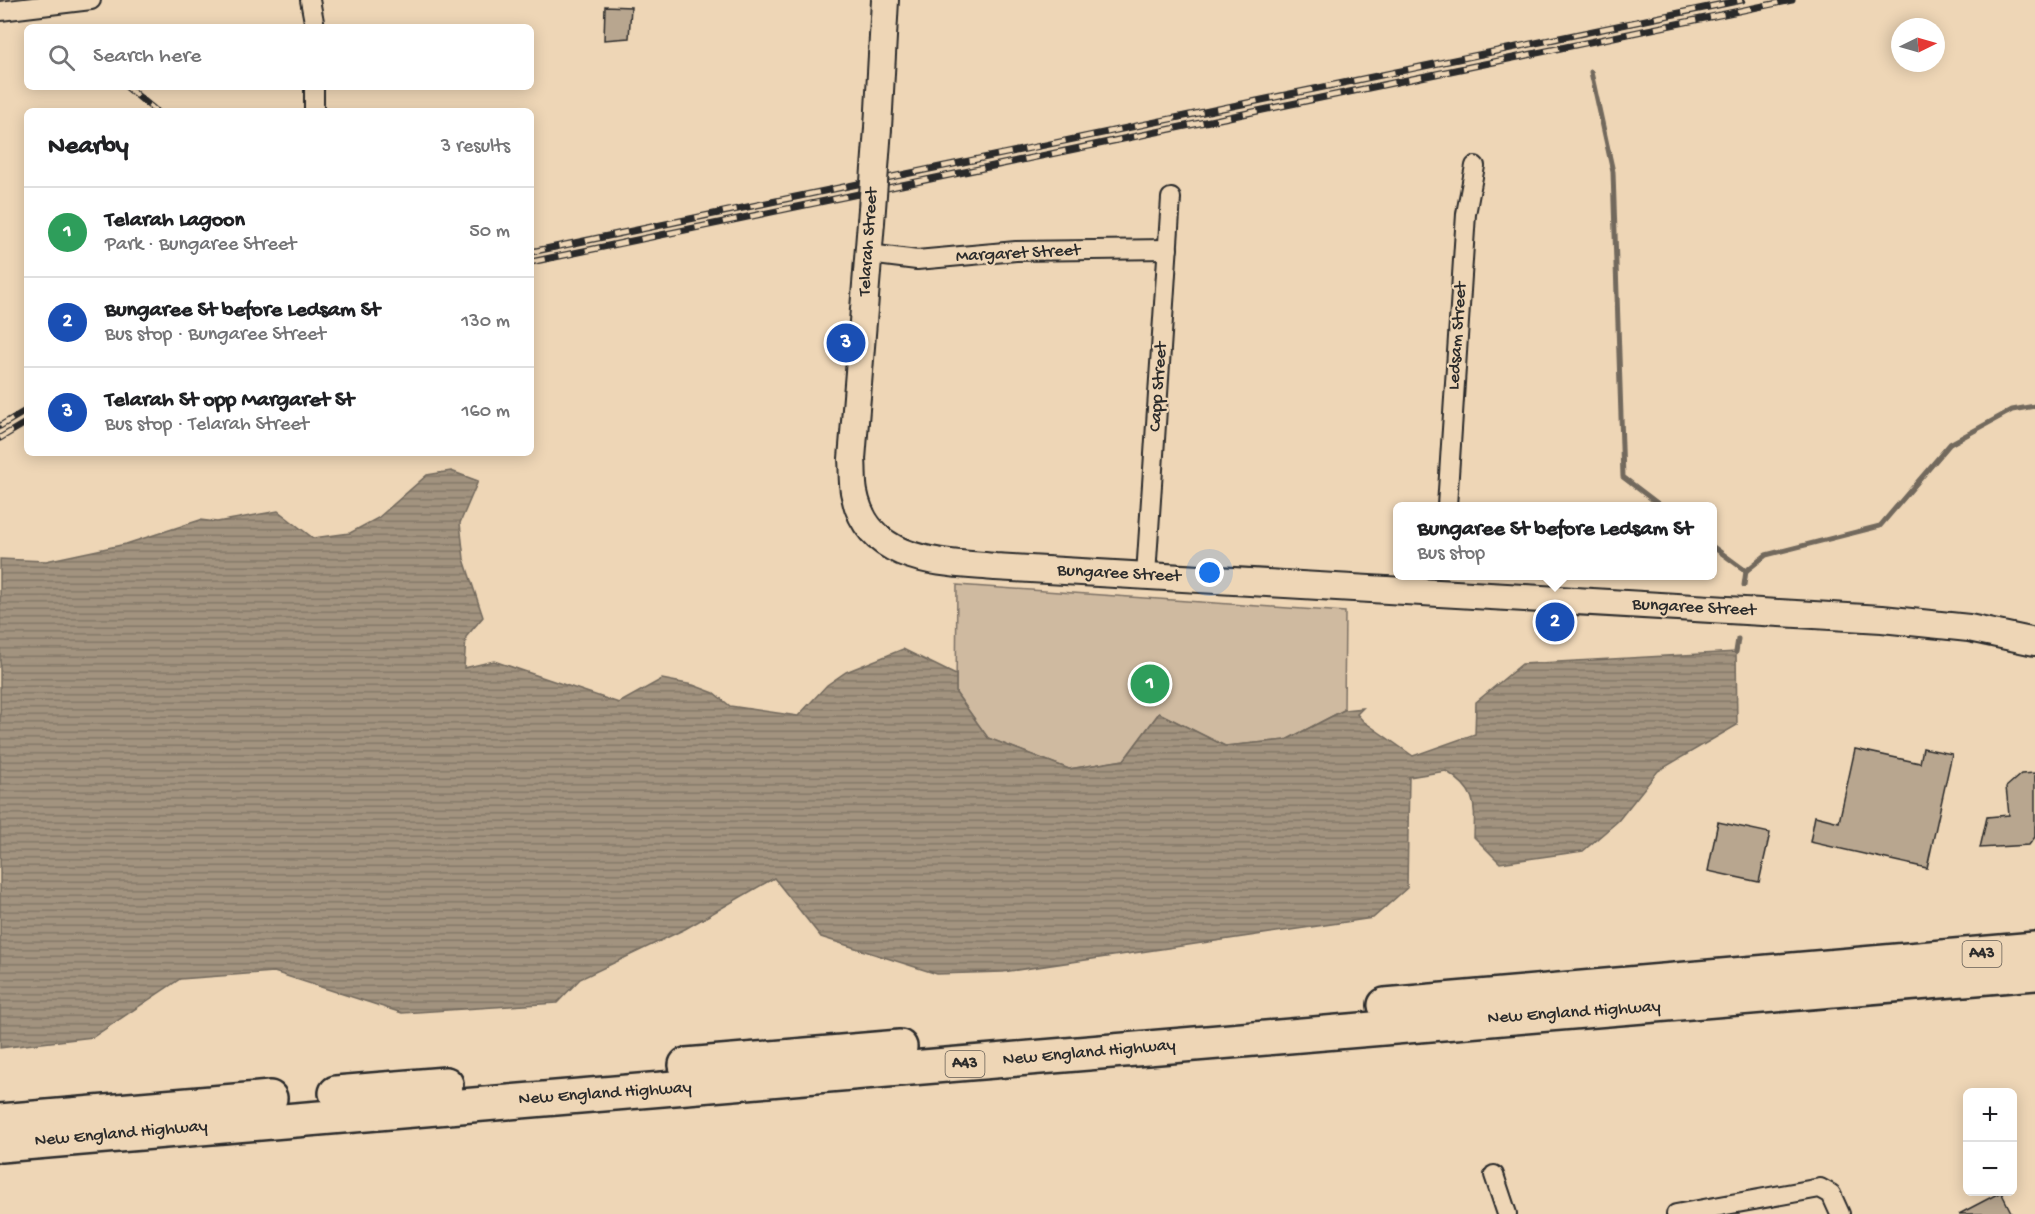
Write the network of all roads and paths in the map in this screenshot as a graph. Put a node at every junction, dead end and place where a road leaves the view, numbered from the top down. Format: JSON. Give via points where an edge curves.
{"nodes":[{"id":1,"x":91,"y":0,"type":"edge"},
{"id":2,"x":310,"y":0,"type":"edge"},
{"id":3,"x":885,"y":0,"type":"edge"},
{"id":4,"x":0,"y":11,"type":"edge"},
{"id":5,"x":314,"y":24,"type":"edge"},
{"id":6,"x":314,"y":90,"type":"edge"},
{"id":7,"x":314,"y":108,"type":"edge"},
{"id":8,"x":1475,"y":166,"type":"dead end"},
{"id":9,"x":1171,"y":198,"type":"dead end"},
{"id":10,"x":1168,"y":249,"type":"junction"},
{"id":11,"x":869,"y":254,"type":"junction"},
{"id":12,"x":1447,"y":502,"type":"edge"},
{"id":13,"x":887,"y":545,"type":"joint"},
{"id":14,"x":1146,"y":575,"type":"junction"},
{"id":15,"x":1442,"y":584,"type":"edge"},
{"id":16,"x":2035,"y":642,"type":"edge"},
{"id":17,"x":2035,"y":933,"type":"edge"},
{"id":18,"x":2035,"y":949,"type":"edge"},
{"id":19,"x":1928,"y":959,"type":"junction"},
{"id":20,"x":2035,"y":973,"type":"edge"},
{"id":21,"x":0,"y":1121,"type":"edge"},
{"id":22,"x":0,"y":1145,"type":"edge"},
{"id":23,"x":1494,"y":1175,"type":"dead end"},
{"id":24,"x":1507,"y":1214,"type":"edge"},
{"id":25,"x":1676,"y":1214,"type":"edge"},
{"id":26,"x":1840,"y":1214,"type":"edge"}],
"edges":[{"from":1,"to":4,"type":"street"},
{"from":2,"to":5,"type":"street"},
{"from":3,"to":11,"type":"street","name":"Telarah Street","bridge":true},
{"from":6,"to":7,"type":"street"},
{"from":8,"to":12,"type":"street","name":"Ledsam Street","via":[[1466,214]]},
{"from":9,"to":10,"type":"street","name":"Capp Street"},
{"from":10,"to":11,"type":"street","name":"Margaret Street","via":[[1016,251],[916,260]]},
{"from":10,"to":14,"type":"street","name":"Capp Street"},
{"from":11,"to":13,"type":"street","name":"Telarah Street","via":[[853,482],[864,521]]},
{"from":13,"to":14,"type":"street","name":"Bungaree Street","via":[[928,561]]},
{"from":14,"to":15,"type":"street","name":"Bungaree Street"},
{"from":15,"to":16,"type":"street","name":"Bungaree Street","via":[[1882,619],[1969,628]]},
{"from":17,"to":19,"type":"highway","via":[[1991,939]]},
{"from":18,"to":19,"type":"highway","name":"New England Highway","number":"A43"},
{"from":19,"to":21,"type":"highway","name":"New England Highway","number":"A43"},
{"from":20,"to":22,"type":"highway","name":"New England Highway","number":"A43"},
{"from":23,"to":24,"type":"street"},
{"from":25,"to":26,"type":"street","via":[[1821,1188],[1831,1194]]}]}
